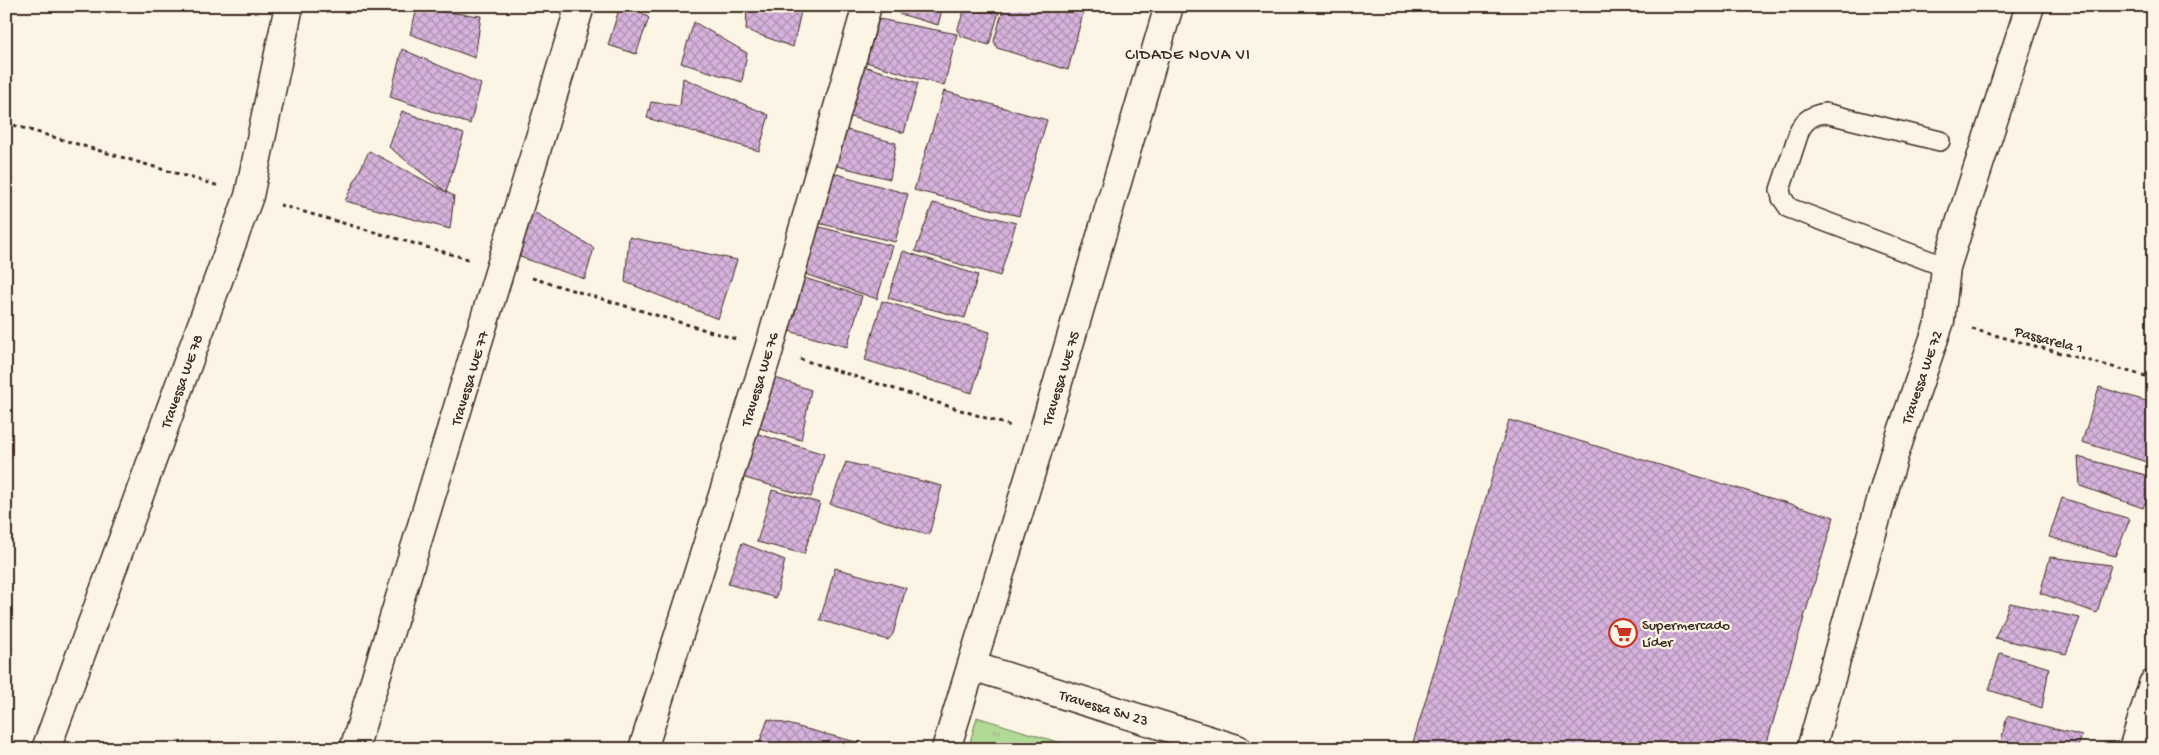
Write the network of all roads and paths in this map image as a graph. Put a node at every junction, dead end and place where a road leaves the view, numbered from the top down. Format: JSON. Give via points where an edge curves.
{"nodes":[{"id":1,"x":288,"y":6,"type":"edge"},
{"id":2,"x":580,"y":6,"type":"edge"},
{"id":3,"x":868,"y":6,"type":"edge"},
{"id":4,"x":1169,"y":6,"type":"edge"},
{"id":5,"x":2030,"y":6,"type":"edge"},
{"id":6,"x":1940,"y":141,"type":"dead end"},
{"id":7,"x":1946,"y":267,"type":"junction"},
{"id":8,"x":1940,"y":320,"type":"junction"},
{"id":9,"x":2153,"y":378,"type":"edge"},
{"id":10,"x":972,"y":666,"type":"junction"},
{"id":11,"x":2153,"y":684,"type":"edge"},
{"id":12,"x":46,"y":749,"type":"edge"},
{"id":13,"x":354,"y":749,"type":"edge"},
{"id":14,"x":643,"y":749,"type":"edge"},
{"id":15,"x":946,"y":749,"type":"edge"},
{"id":16,"x":1237,"y":749,"type":"edge"},
{"id":17,"x":1811,"y":749,"type":"edge"},
{"id":18,"x":2133,"y":749,"type":"edge"}],
"edges":[{"from":1,"to":12,"type":"street","name":"Travessa WE 78","via":[[249,196]]},
{"from":2,"to":13,"type":"street","name":"Travessa WE 77"},
{"from":3,"to":14,"type":"street","name":"Travessa WE 76","via":[[769,349]]},
{"from":4,"to":10,"type":"street","name":"Travessa WE 75"},
{"from":5,"to":7,"type":"street","name":"Travessa WE 72"},
{"from":6,"to":7,"type":"lane","via":[[1824,113],[1816,114],[1800,128],[1780,190],[1789,208]]},
{"from":7,"to":8,"type":"street","name":"Travessa WE 72"},
{"from":8,"to":9,"type":"path","name":"Passarela 1"},
{"from":8,"to":17,"type":"street","name":"Travessa WE 72","via":[[1894,454]]},
{"from":10,"to":15,"type":"street","name":"Travessa WE 75"},
{"from":10,"to":16,"type":"street","name":"Travessa SN 23"},
{"from":11,"to":18,"type":"street"}]}
